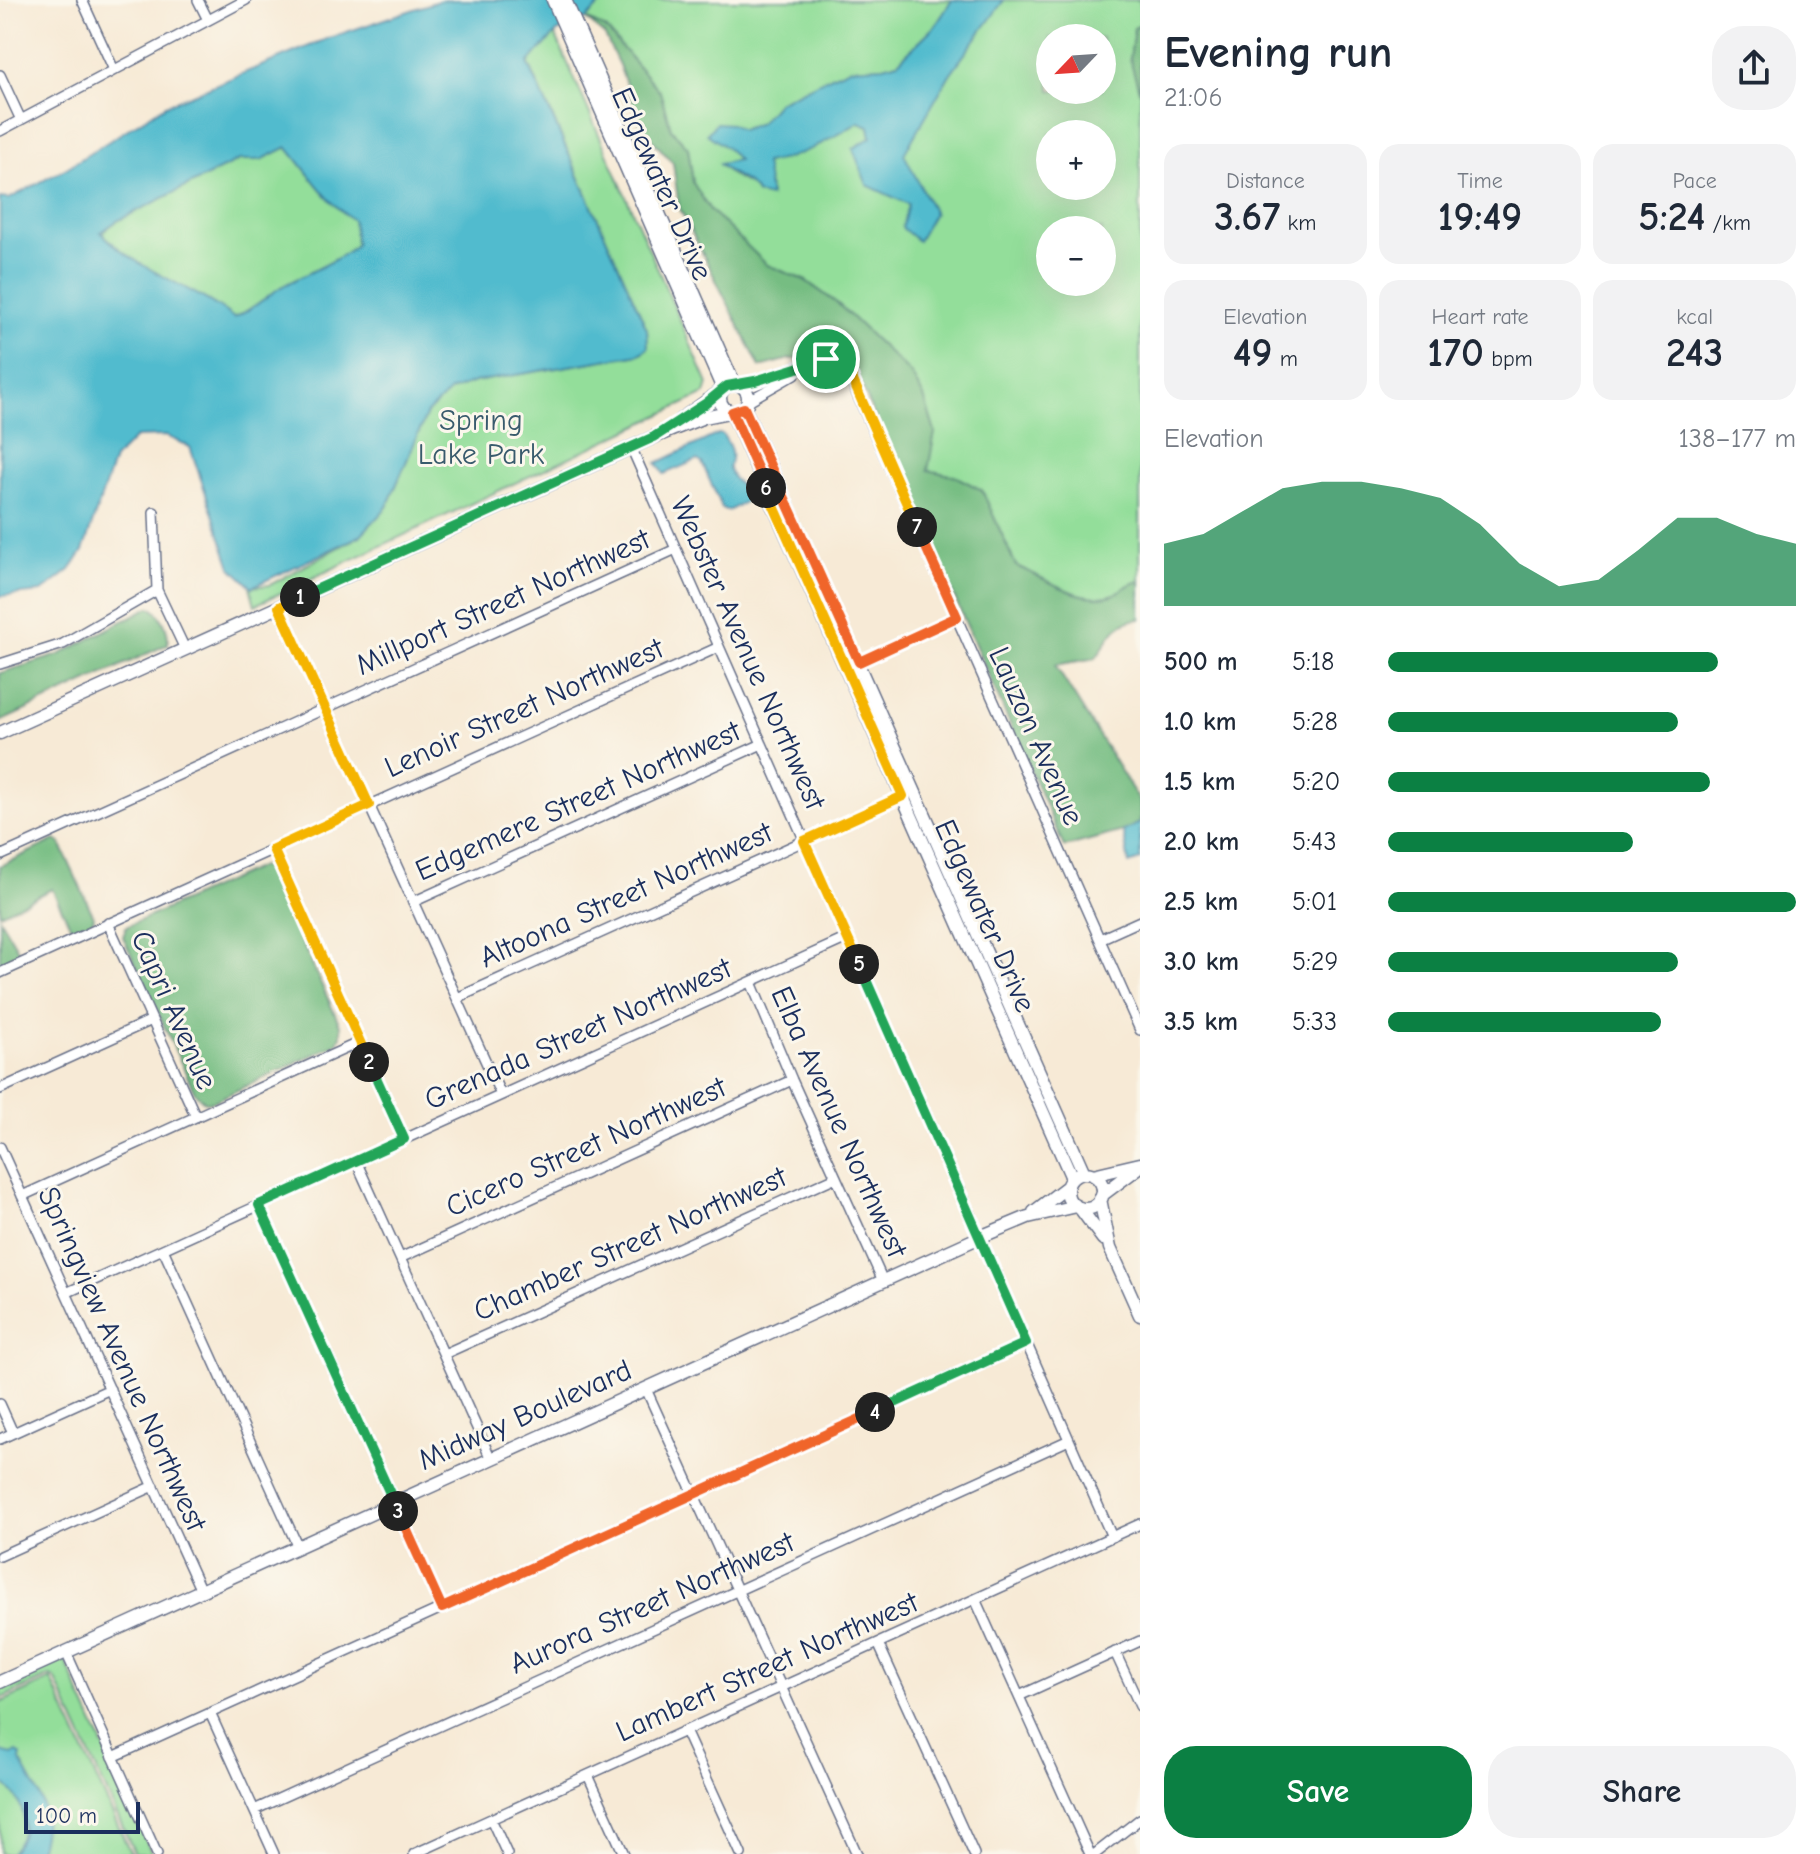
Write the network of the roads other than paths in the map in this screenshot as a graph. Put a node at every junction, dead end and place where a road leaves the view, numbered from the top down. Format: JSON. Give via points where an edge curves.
{"nodes":[{"id":1,"x":82,"y":0,"type":"edge"},
{"id":2,"x":198,"y":0,"type":"edge"},
{"id":3,"x":246,"y":0,"type":"edge"},
{"id":4,"x":553,"y":0,"type":"edge"},
{"id":5,"x":565,"y":0,"type":"edge"},
{"id":6,"x":208,"y":20,"type":"junction"},
{"id":7,"x":573,"y":31,"type":"junction"},
{"id":8,"x":114,"y":70,"type":"junction"},
{"id":9,"x":0,"y":75,"type":"edge"},
{"id":10,"x":601,"y":107,"type":"junction"},
{"id":11,"x":21,"y":120,"type":"junction"},
{"id":12,"x":0,"y":131,"type":"edge"},
{"id":13,"x":645,"y":181,"type":"junction"},
{"id":14,"x":812,"y":365,"type":"junction"},
{"id":15,"x":730,"y":387,"type":"junction"},
{"id":16,"x":738,"y":408,"type":"junction"},
{"id":17,"x":654,"y":437,"type":"junction"},
{"id":18,"x":631,"y":447,"type":"junction"},
{"id":19,"x":154,"y":512,"type":"dead end"},
{"id":20,"x":676,"y":549,"type":"junction"},
{"id":21,"x":157,"y":590,"type":"junction"},
{"id":22,"x":279,"y":607,"type":"junction"},
{"id":23,"x":957,"y":617,"type":"junction"},
{"id":24,"x":719,"y":647,"type":"junction"},
{"id":25,"x":185,"y":649,"type":"junction"},
{"id":26,"x":859,"y":662,"type":"junction"},
{"id":27,"x":0,"y":664,"type":"edge"},
{"id":28,"x":326,"y":708,"type":"junction"},
{"id":29,"x":0,"y":733,"type":"edge"},
{"id":30,"x":762,"y":744,"type":"junction"},
{"id":31,"x":903,"y":796,"type":"junction"},
{"id":32,"x":369,"y":805,"type":"junction"},
{"id":33,"x":804,"y":841,"type":"junction"},
{"id":34,"x":273,"y":849,"type":"junction"},
{"id":35,"x":0,"y":856,"type":"edge"},
{"id":36,"x":413,"y":902,"type":"junction"},
{"id":37,"x":1140,"y":921,"type":"edge"},
{"id":38,"x":108,"y":923,"type":"junction"},
{"id":39,"x":847,"y":938,"type":"junction"},
{"id":40,"x":1100,"y":939,"type":"junction"},
{"id":41,"x":0,"y":973,"type":"edge"},
{"id":42,"x":751,"y":982,"type":"junction"},
{"id":43,"x":457,"y":998,"type":"junction"},
{"id":44,"x":152,"y":1020,"type":"junction"},
{"id":45,"x":1140,"y":1030,"type":"edge"},
{"id":46,"x":360,"y":1042,"type":"junction"},
{"id":47,"x":792,"y":1080,"type":"junction"},
{"id":48,"x":0,"y":1089,"type":"edge"},
{"id":49,"x":501,"y":1095,"type":"junction"},
{"id":50,"x":196,"y":1117,"type":"junction"},
{"id":51,"x":404,"y":1139,"type":"junction"},
{"id":52,"x":0,"y":1147,"type":"edge"},
{"id":53,"x":356,"y":1161,"type":"junction"},
{"id":54,"x":1140,"y":1165,"type":"edge"},
{"id":55,"x":836,"y":1177,"type":"junction"},
{"id":56,"x":1079,"y":1178,"type":"junction"},
{"id":57,"x":22,"y":1196,"type":"junction"},
{"id":58,"x":1101,"y":1197,"type":"junction"},
{"id":59,"x":259,"y":1205,"type":"junction"},
{"id":60,"x":1078,"y":1207,"type":"junction"},
{"id":61,"x":1028,"y":1217,"type":"junction"},
{"id":62,"x":980,"y":1237,"type":"junction"},
{"id":63,"x":1110,"y":1248,"type":"junction"},
{"id":64,"x":163,"y":1249,"type":"junction"},
{"id":65,"x":400,"y":1258,"type":"junction"},
{"id":66,"x":883,"y":1281,"type":"junction"},
{"id":67,"x":66,"y":1293,"type":"junction"},
{"id":68,"x":1137,"y":1300,"type":"edge"},
{"id":69,"x":1140,"y":1315,"type":"edge"},
{"id":70,"x":1026,"y":1343,"type":"junction"},
{"id":71,"x":444,"y":1354,"type":"junction"},
{"id":72,"x":110,"y":1389,"type":"junction"},
{"id":73,"x":646,"y":1389,"type":"junction"},
{"id":74,"x":0,"y":1404,"type":"edge"},
{"id":75,"x":13,"y":1433,"type":"junction"},
{"id":76,"x":0,"y":1439,"type":"edge"},
{"id":77,"x":1069,"y":1440,"type":"junction"},
{"id":78,"x":491,"y":1459,"type":"junction"},
{"id":79,"x":154,"y":1486,"type":"junction"},
{"id":80,"x":694,"y":1494,"type":"junction"},
{"id":81,"x":395,"y":1503,"type":"junction"},
{"id":82,"x":1140,"y":1524,"type":"edge"},
{"id":83,"x":1112,"y":1537,"type":"junction"},
{"id":84,"x":298,"y":1547,"type":"junction"},
{"id":85,"x":0,"y":1556,"type":"edge"},
{"id":86,"x":737,"y":1590,"type":"junction"},
{"id":87,"x":201,"y":1591,"type":"junction"},
{"id":88,"x":975,"y":1599,"type":"junction"},
{"id":89,"x":442,"y":1608,"type":"junction"},
{"id":90,"x":1140,"y":1641,"type":"edge"},
{"id":91,"x":878,"y":1643,"type":"junction"},
{"id":92,"x":66,"y":1652,"type":"junction"},
{"id":93,"x":1115,"y":1652,"type":"junction"},
{"id":94,"x":0,"y":1682,"type":"edge"},
{"id":95,"x":781,"y":1687,"type":"junction"},
{"id":96,"x":1019,"y":1696,"type":"junction"},
{"id":97,"x":1140,"y":1706,"type":"edge"},
{"id":98,"x":210,"y":1713,"type":"junction"},
{"id":99,"x":685,"y":1731,"type":"junction"},
{"id":100,"x":113,"y":1757,"type":"junction"},
{"id":101,"x":588,"y":1775,"type":"junction"},
{"id":102,"x":254,"y":1810,"type":"junction"},
{"id":103,"x":491,"y":1819,"type":"junction"},
{"id":104,"x":1140,"y":1819,"type":"edge"},
{"id":105,"x":157,"y":1854,"type":"edge"},
{"id":106,"x":274,"y":1854,"type":"edge"},
{"id":107,"x":414,"y":1854,"type":"edge"},
{"id":108,"x":507,"y":1854,"type":"edge"},
{"id":109,"x":624,"y":1854,"type":"edge"},
{"id":110,"x":741,"y":1854,"type":"edge"},
{"id":111,"x":857,"y":1854,"type":"edge"},
{"id":112,"x":974,"y":1854,"type":"edge"},
{"id":113,"x":1093,"y":1854,"type":"edge"}],
"edges":[{"from":1,"to":8,"type":"street"},
{"from":2,"to":6,"type":"street"},
{"from":3,"to":6,"type":"street"},
{"from":4,"to":7,"type":"street","name":"Edgewater Drive"},
{"from":5,"to":7,"type":"street","name":"Edgewater Drive"},
{"from":6,"to":8,"type":"street"},
{"from":7,"to":10,"type":"street","name":"Edgewater Drive"},
{"from":7,"to":13,"type":"street","name":"Edgewater Drive"},
{"from":8,"to":11,"type":"street"},
{"from":9,"to":11,"type":"street"},
{"from":10,"to":13,"type":"street"},
{"from":10,"to":15,"type":"street","name":"Edgewater Drive"},
{"from":11,"to":12,"type":"street"},
{"from":13,"to":15,"type":"street","name":"Edgewater Drive"},
{"from":14,"to":15,"type":"street","name":"Lauzon Avenue"},
{"from":14,"to":16,"type":"street"},
{"from":14,"to":23,"type":"street","name":"Lauzon Avenue","via":[[836,356],[848,369]]},
{"from":15,"to":16,"type":"street","via":[[747,393]]},
{"from":15,"to":16,"type":"street","via":[[721,403]]},
{"from":15,"to":17,"type":"street"},
{"from":16,"to":17,"type":"street"},
{"from":16,"to":26,"type":"street","name":"Edgewater Drive"},
{"from":16,"to":31,"type":"street","name":"Edgewater Drive"},
{"from":17,"to":18,"type":"street"},
{"from":18,"to":20,"type":"street","name":"Webster Avenue Northwest"},
{"from":18,"to":22,"type":"street"},
{"from":19,"to":21,"type":"street"},
{"from":20,"to":24,"type":"street","name":"Webster Avenue Northwest"},
{"from":20,"to":28,"type":"street","name":"Millport Street Northwest"},
{"from":21,"to":25,"type":"street"},
{"from":21,"to":27,"type":"street","via":[[63,644]]},
{"from":22,"to":25,"type":"street"},
{"from":22,"to":28,"type":"street"},
{"from":23,"to":26,"type":"street"},
{"from":23,"to":40,"type":"street","name":"Lauzon Avenue"},
{"from":24,"to":30,"type":"street","name":"Webster Avenue Northwest"},
{"from":24,"to":32,"type":"street","name":"Lenoir Street Northwest"},
{"from":25,"to":29,"type":"street"},
{"from":26,"to":56,"type":"street","name":"Edgewater Drive"},
{"from":28,"to":32,"type":"street"},
{"from":28,"to":35,"type":"street","name":"Millport Street Northwest"},
{"from":30,"to":33,"type":"street","name":"Webster Avenue Northwest"},
{"from":30,"to":36,"type":"street","name":"Edgemere Street Northwest"},
{"from":31,"to":33,"type":"street","name":"Altoona Street Northwest"},
{"from":31,"to":56,"type":"street","name":"Edgewater Drive"},
{"from":32,"to":34,"type":"street","name":"Lenoir Street Northwest"},
{"from":32,"to":36,"type":"street"},
{"from":33,"to":39,"type":"street","name":"Webster Avenue Northwest"},
{"from":33,"to":43,"type":"street","name":"Altoona Street Northwest"},
{"from":34,"to":38,"type":"street","name":"Lenoir Street Northwest"},
{"from":34,"to":46,"type":"street"},
{"from":36,"to":43,"type":"street"},
{"from":37,"to":40,"type":"street"},
{"from":38,"to":41,"type":"street","name":"Lenoir Street Northwest"},
{"from":38,"to":44,"type":"street","name":"Capri Avenue"},
{"from":39,"to":42,"type":"street","name":"Grenada Street Northwest"},
{"from":39,"to":62,"type":"street","name":"Webster Avenue Northwest"},
{"from":40,"to":45,"type":"street","name":"Lauzon Avenue"},
{"from":42,"to":47,"type":"street","name":"Elba Avenue Northwest"},
{"from":42,"to":49,"type":"street","name":"Grenada Street Northwest"},
{"from":43,"to":49,"type":"street"},
{"from":44,"to":48,"type":"street"},
{"from":44,"to":50,"type":"street","name":"Capri Avenue"},
{"from":46,"to":50,"type":"street"},
{"from":46,"to":51,"type":"street"},
{"from":47,"to":55,"type":"street","name":"Elba Avenue Northwest"},
{"from":47,"to":65,"type":"street","name":"Cicero Street Northwest"},
{"from":49,"to":51,"type":"street","name":"Grenada Street Northwest"},
{"from":50,"to":57,"type":"street"},
{"from":51,"to":53,"type":"street","name":"Grenada Street Northwest"},
{"from":52,"to":57,"type":"street","name":"Springview Avenue Northwest"},
{"from":53,"to":59,"type":"street","name":"Grenada Street Northwest"},
{"from":53,"to":65,"type":"street"},
{"from":54,"to":56,"type":"street","name":"Midway Boulevard"},
{"from":54,"to":58,"type":"street","name":"Midway Boulevard"},
{"from":55,"to":66,"type":"street","name":"Elba Avenue Northwest"},
{"from":55,"to":71,"type":"street","name":"Chamber Street Northwest"},
{"from":56,"to":58,"type":"street","via":[[1102,1186]]},
{"from":56,"to":60,"type":"street","via":[[1068,1195]]},
{"from":56,"to":61,"type":"street","name":"Midway Boulevard"},
{"from":57,"to":67,"type":"street","name":"Springview Avenue Northwest"},
{"from":58,"to":60,"type":"street","via":[[1094,1206]]},
{"from":58,"to":63,"type":"street"},
{"from":59,"to":64,"type":"street","name":"Grenada Street Northwest"},
{"from":59,"to":81,"type":"street"},
{"from":60,"to":61,"type":"street","name":"Midway Boulevard"},
{"from":60,"to":63,"type":"street"},
{"from":61,"to":62,"type":"street","name":"Midway Boulevard"},
{"from":62,"to":66,"type":"street","name":"Midway Boulevard"},
{"from":62,"to":70,"type":"street","name":"Webster Avenue Northwest"},
{"from":63,"to":68,"type":"street"},
{"from":64,"to":67,"type":"street","name":"Grenada Street Northwest"},
{"from":64,"to":84,"type":"street"},
{"from":65,"to":71,"type":"street"},
{"from":66,"to":73,"type":"street","name":"Midway Boulevard"},
{"from":67,"to":72,"type":"street","name":"Springview Avenue Northwest"},
{"from":68,"to":69,"type":"street"},
{"from":70,"to":77,"type":"street","name":"Webster Avenue Northwest"},
{"from":70,"to":80,"type":"street"},
{"from":71,"to":78,"type":"street"},
{"from":72,"to":75,"type":"street"},
{"from":72,"to":79,"type":"street","name":"Springview Avenue Northwest"},
{"from":73,"to":78,"type":"street","name":"Midway Boulevard"},
{"from":73,"to":80,"type":"street"},
{"from":74,"to":75,"type":"street"},
{"from":75,"to":76,"type":"street"},
{"from":77,"to":83,"type":"street","name":"Webster Avenue Northwest"},
{"from":77,"to":86,"type":"street","name":"Aurora Street Northwest"},
{"from":78,"to":81,"type":"street","name":"Midway Boulevard"},
{"from":79,"to":85,"type":"street"},
{"from":79,"to":87,"type":"street","name":"Springview Avenue Northwest"},
{"from":80,"to":86,"type":"street"},
{"from":80,"to":89,"type":"street"},
{"from":81,"to":84,"type":"street","name":"Midway Boulevard"},
{"from":81,"to":89,"type":"street"},
{"from":82,"to":83,"type":"street","name":"Lambert Street Northwest"},
{"from":83,"to":88,"type":"street","name":"Lambert Street Northwest"},
{"from":84,"to":87,"type":"street","name":"Midway Boulevard"},
{"from":86,"to":95,"type":"street"},
{"from":86,"to":102,"type":"street","name":"Aurora Street Northwest"},
{"from":87,"to":92,"type":"street","name":"Midway Boulevard"},
{"from":88,"to":91,"type":"street","name":"Lambert Street Northwest"},
{"from":88,"to":96,"type":"street"},
{"from":89,"to":98,"type":"street"},
{"from":90,"to":93,"type":"street"},
{"from":91,"to":95,"type":"street","name":"Lambert Street Northwest"},
{"from":91,"to":112,"type":"street"},
{"from":92,"to":94,"type":"street","name":"Midway Boulevard"},
{"from":92,"to":100,"type":"street"},
{"from":93,"to":96,"type":"street"},
{"from":93,"to":97,"type":"street"},
{"from":95,"to":99,"type":"street","name":"Lambert Street Northwest"},
{"from":95,"to":111,"type":"street"},
{"from":96,"to":113,"type":"street"},
{"from":98,"to":100,"type":"street"},
{"from":98,"to":102,"type":"street"},
{"from":99,"to":101,"type":"street","name":"Lambert Street Northwest"},
{"from":99,"to":110,"type":"street"},
{"from":100,"to":105,"type":"street"},
{"from":101,"to":103,"type":"street","name":"Lambert Street Northwest"},
{"from":101,"to":109,"type":"street"},
{"from":102,"to":106,"type":"street"},
{"from":103,"to":107,"type":"street","name":"Lambert Street Northwest"},
{"from":103,"to":108,"type":"street"},
{"from":104,"to":113,"type":"street"}]}
